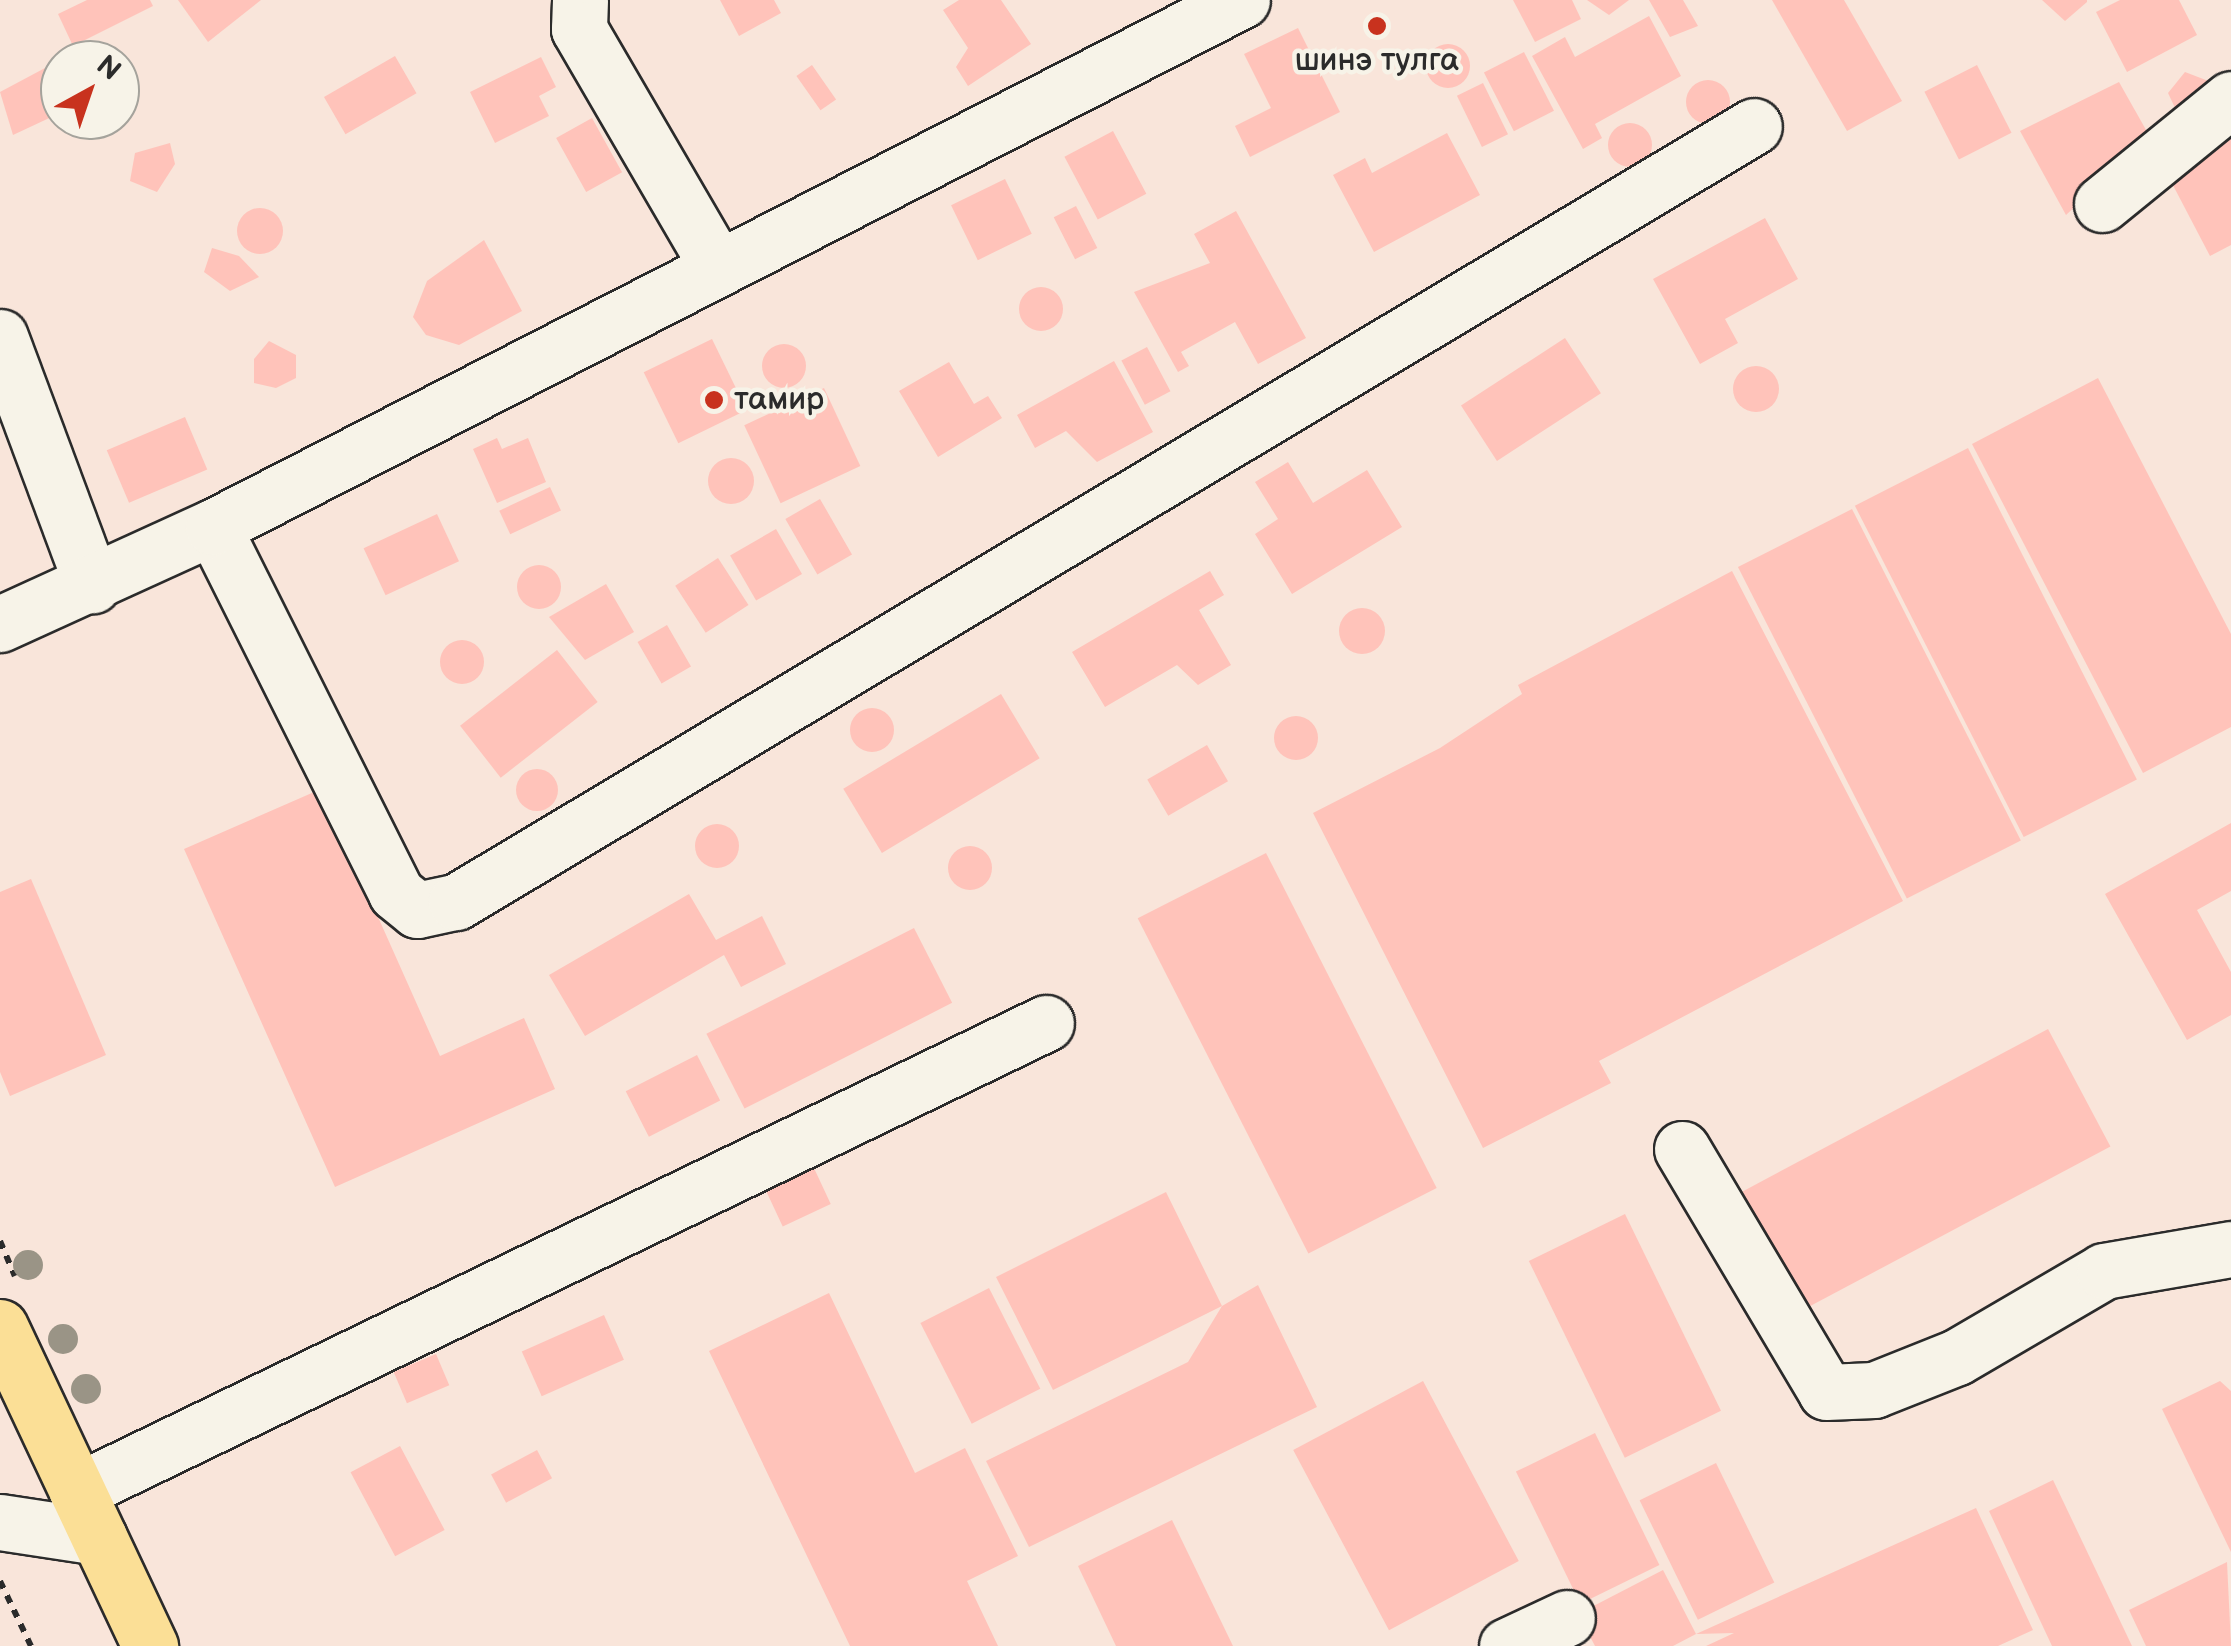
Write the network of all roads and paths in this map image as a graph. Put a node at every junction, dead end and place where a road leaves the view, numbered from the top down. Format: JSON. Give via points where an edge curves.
{"nodes":[{"id":1,"x":580,"y":0,"type":"edge"},
{"id":2,"x":1242,"y":0,"type":"edge"},
{"id":3,"x":2231,"y":98,"type":"edge"},
{"id":4,"x":1754,"y":126,"type":"dead end"},
{"id":5,"x":2102,"y":204,"type":"dead end"},
{"id":6,"x":718,"y":268,"type":"junction"},
{"id":7,"x":0,"y":336,"type":"edge"},
{"id":8,"x":213,"y":527,"type":"junction"},
{"id":9,"x":92,"y":585,"type":"junction"},
{"id":10,"x":0,"y":624,"type":"edge"},
{"id":11,"x":1046,"y":1023,"type":"dead end"},
{"id":12,"x":1682,"y":1150,"type":"dead end"},
{"id":13,"x":2231,"y":1250,"type":"edge"},
{"id":14,"x":0,"y":1326,"type":"edge"},
{"id":15,"x":88,"y":1514,"type":"junction"},
{"id":16,"x":0,"y":1522,"type":"edge"},
{"id":17,"x":0,"y":1581,"type":"edge"},
{"id":18,"x":1566,"y":1618,"type":"dead end"},
{"id":19,"x":30,"y":1646,"type":"edge"},
{"id":20,"x":150,"y":1646,"type":"edge"},
{"id":21,"x":1507,"y":1646,"type":"edge"}],
"edges":[{"from":1,"to":6,"type":"street","via":[[579,29]]},
{"from":2,"to":6,"type":"street"},
{"from":3,"to":5,"type":"street"},
{"from":4,"to":8,"type":"street","via":[[456,902],[417,910],[396,893]]},
{"from":6,"to":8,"type":"street"},
{"from":7,"to":9,"type":"street"},
{"from":8,"to":9,"type":"street"},
{"from":9,"to":10,"type":"street"},
{"from":11,"to":15,"type":"street"},
{"from":12,"to":13,"type":"street","via":[[1826,1392],[1874,1390],[1957,1357],[2104,1271]]},
{"from":14,"to":15,"type":"highway"},
{"from":15,"to":16,"type":"street"},
{"from":15,"to":20,"type":"highway"},
{"from":17,"to":19,"type":"path"},
{"from":18,"to":21,"type":"street"}]}
